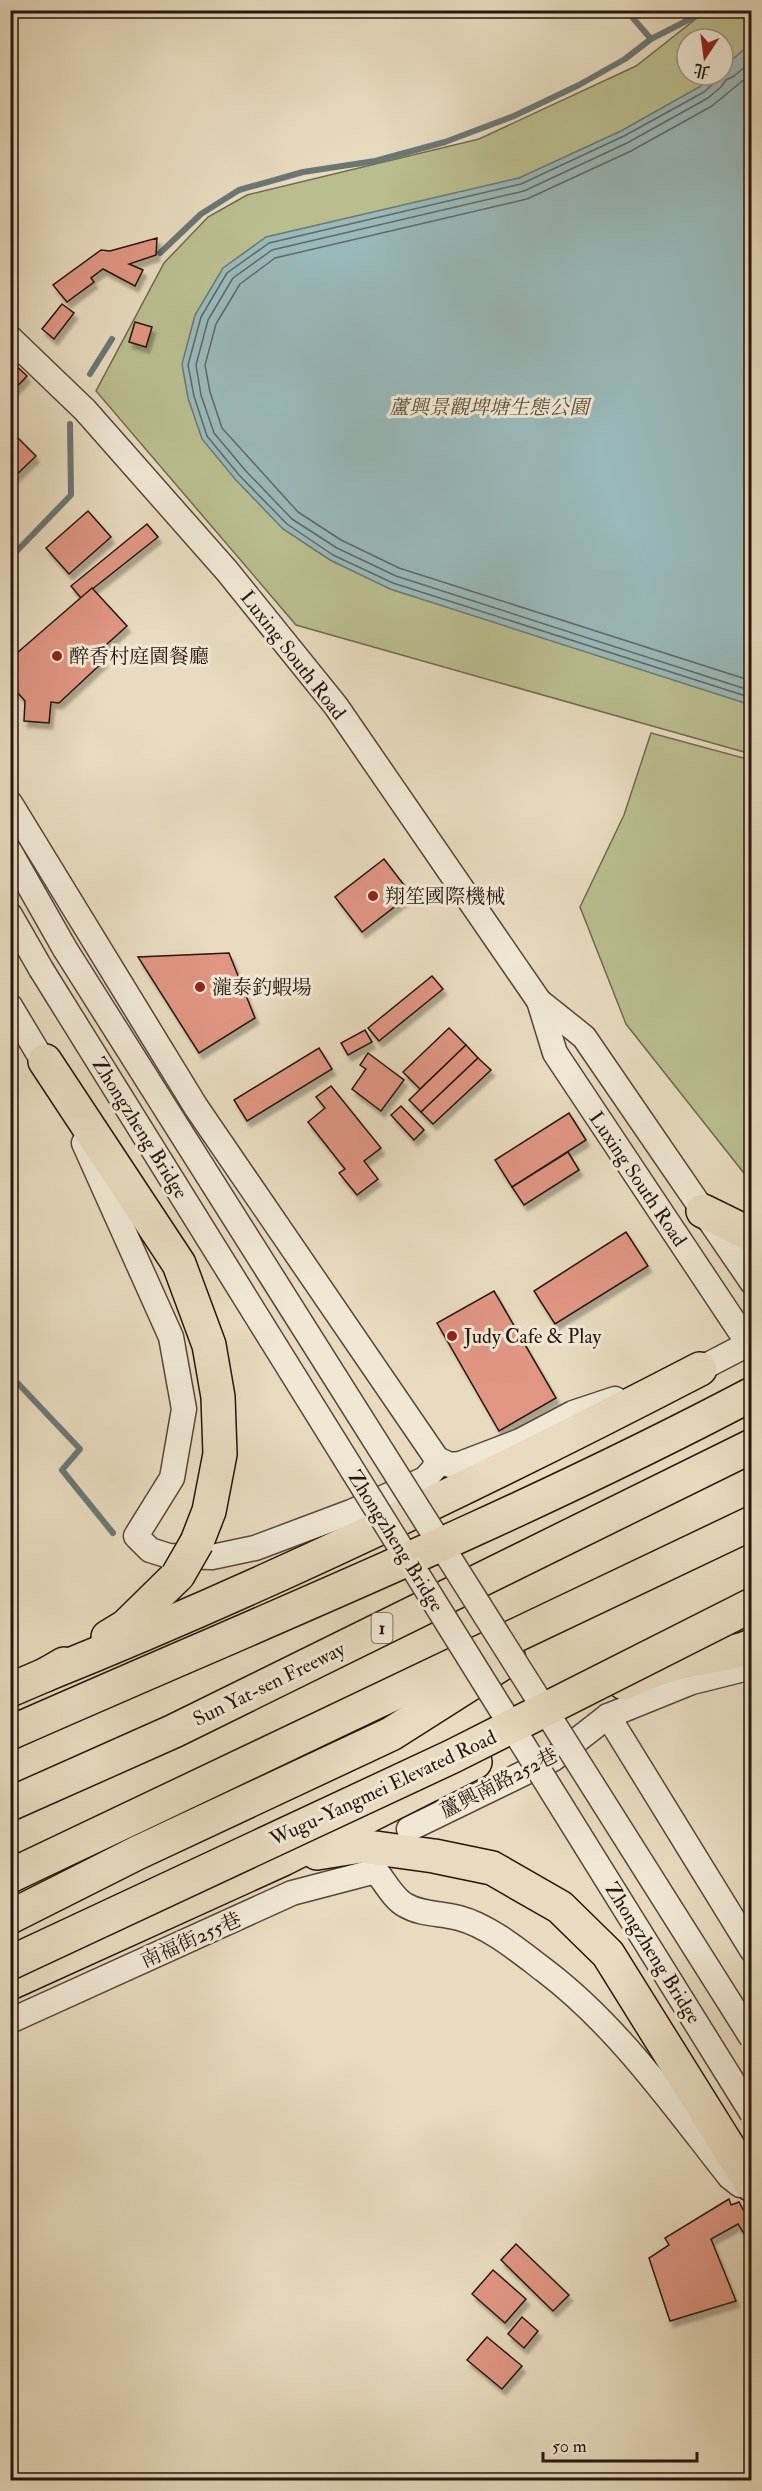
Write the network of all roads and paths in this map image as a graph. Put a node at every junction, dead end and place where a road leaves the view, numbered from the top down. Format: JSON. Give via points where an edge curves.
{"nodes":[{"id":1,"x":10,"y":338,"type":"edge"},
{"id":2,"x":10,"y":803,"type":"edge"},
{"id":3,"x":10,"y":852,"type":"edge"},
{"id":4,"x":10,"y":915,"type":"edge"},
{"id":5,"x":540,"y":1001,"type":"junction"},
{"id":6,"x":10,"y":1006,"type":"edge"},
{"id":7,"x":45,"y":1061,"type":"junction"},
{"id":8,"x":704,"y":1212,"type":"junction"},
{"id":9,"x":752,"y":1235,"type":"edge"},
{"id":10,"x":752,"y":1282,"type":"edge"},
{"id":11,"x":750,"y":1345,"type":"edge"},
{"id":12,"x":700,"y":1369,"type":"junction"},
{"id":13,"x":752,"y":1394,"type":"edge"},
{"id":14,"x":752,"y":1446,"type":"edge"},
{"id":15,"x":437,"y":1459,"type":"junction"},
{"id":16,"x":752,"y":1522,"type":"edge"},
{"id":17,"x":621,"y":1586,"type":"junction"},
{"id":18,"x":752,"y":1605,"type":"edge"},
{"id":19,"x":752,"y":1646,"type":"edge"},
{"id":20,"x":752,"y":1667,"type":"edge"},
{"id":21,"x":45,"y":1675,"type":"junction"},
{"id":22,"x":10,"y":1690,"type":"edge"},
{"id":23,"x":608,"y":1716,"type":"junction"},
{"id":24,"x":10,"y":1733,"type":"edge"},
{"id":25,"x":10,"y":1804,"type":"edge"},
{"id":26,"x":409,"y":1829,"type":"dead end"},
{"id":27,"x":283,"y":1859,"type":"junction"},
{"id":28,"x":10,"y":1876,"type":"edge"},
{"id":29,"x":10,"y":1917,"type":"edge"},
{"id":30,"x":752,"y":1950,"type":"edge"},
{"id":31,"x":10,"y":1963,"type":"edge"},
{"id":32,"x":10,"y":1983,"type":"edge"},
{"id":33,"x":10,"y":2022,"type":"edge"},
{"id":34,"x":752,"y":2038,"type":"edge"},
{"id":35,"x":752,"y":2113,"type":"edge"},
{"id":36,"x":752,"y":2185,"type":"edge"},
{"id":37,"x":752,"y":2193,"type":"edge"}],
"edges":[{"from":1,"to":5,"type":"street","name":"Luxing South Road","via":[[86,410],[227,571],[336,706]]},
{"from":2,"to":15,"type":"street","via":[[196,1107]]},
{"from":3,"to":34,"type":"street","name":"Zhongzheng Bridge","bridge":true,"via":[[65,949]]},
{"from":4,"to":35,"type":"street","name":"Zhongzheng Bridge","bridge":true},
{"from":5,"to":8,"type":"street","name":"Luxing South Road","via":[[584,1037]]},
{"from":5,"to":11,"type":"street","name":"Luxing South Road","via":[[555,1053]]},
{"from":6,"to":7,"type":"street"},
{"from":7,"to":15,"type":"street","via":[[171,1337],[184,1409],[172,1478],[136,1536],[150,1550],[169,1556],[212,1557],[255,1548],[426,1479]]},
{"from":7,"to":21,"type":"highway","bridge":true,"via":[[179,1264],[209,1345],[218,1397],[220,1454],[209,1511],[178,1575],[126,1626]]},
{"from":8,"to":9,"type":"highway"},
{"from":8,"to":10,"type":"street","name":"Luxing South Road"},
{"from":11,"to":12,"type":"street"},
{"from":12,"to":15,"type":"street","via":[[573,1413],[520,1442],[460,1464],[450,1465]]},
{"from":12,"to":21,"type":"highway","via":[[550,1447],[286,1573]]},
{"from":13,"to":24,"type":"highway","bridge":true,"via":[[568,1487]]},
{"from":14,"to":25,"type":"highway","name":"Sun Yat-sen Freeway","number":"1","via":[[174,1731]]},
{"from":16,"to":17,"type":"highway"},
{"from":17,"to":28,"type":"highway"},
{"from":17,"to":29,"type":"highway","via":[[392,1734]]},
{"from":18,"to":31,"type":"highway","name":"Wugu-Yangmei Elevated Road","bridge":true,"via":[[453,1756]]},
{"from":19,"to":27,"type":"highway","via":[[643,1673]]},
{"from":20,"to":23,"type":"street","name":"蘆興南路252巷","via":[[692,1682]]},
{"from":21,"to":22,"type":"highway"},
{"from":23,"to":26,"type":"street","name":"蘆興南路252巷","via":[[553,1759]]},
{"from":23,"to":30,"type":"street"},
{"from":27,"to":32,"type":"highway"},
{"from":27,"to":36,"type":"highway","via":[[360,1846],[434,1856],[492,1868],[560,1907],[608,1954]]},
{"from":33,"to":37,"type":"street","name":"南福街255巷","via":[[292,1893],[376,1871],[404,1905],[460,1918],[488,1931],[545,1971],[639,2062],[730,2177]]}]}
